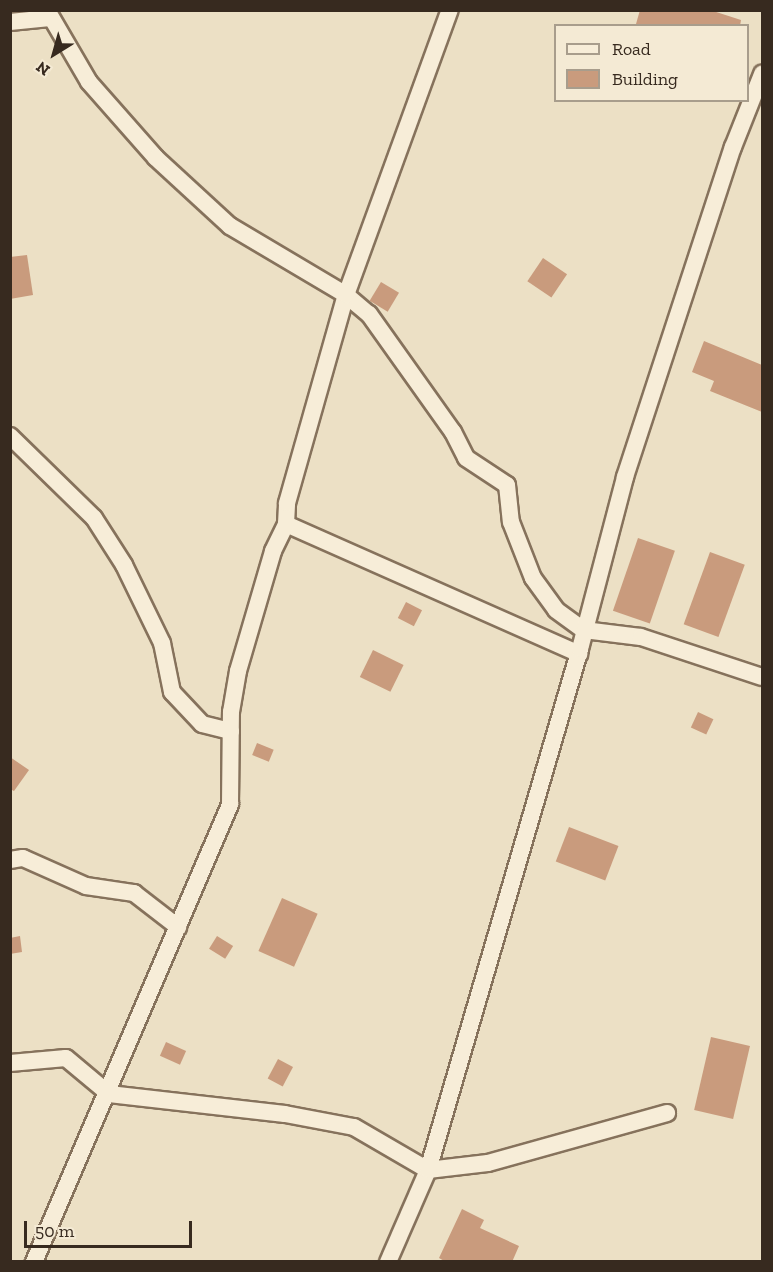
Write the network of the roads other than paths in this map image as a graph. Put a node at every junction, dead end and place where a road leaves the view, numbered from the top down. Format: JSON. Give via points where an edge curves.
{"nodes":[{"id":1,"x":450,"y":10,"type":"edge"},
{"id":2,"x":48,"y":14,"type":"edge"},
{"id":3,"x":10,"y":22,"type":"edge"},
{"id":4,"x":762,"y":74,"type":"edge"},
{"id":5,"x":346,"y":295,"type":"junction"},
{"id":6,"x":10,"y":436,"type":"edge"},
{"id":7,"x":286,"y":524,"type":"junction"},
{"id":8,"x":584,"y":626,"type":"junction"},
{"id":9,"x":579,"y":654,"type":"junction"},
{"id":10,"x":762,"y":677,"type":"edge"},
{"id":11,"x":231,"y":731,"type":"junction"},
{"id":12,"x":10,"y":860,"type":"edge"},
{"id":13,"x":178,"y":927,"type":"junction"},
{"id":14,"x":10,"y":1063,"type":"edge"},
{"id":15,"x":109,"y":1094,"type":"junction"},
{"id":16,"x":667,"y":1113,"type":"dead end"},
{"id":17,"x":428,"y":1170,"type":"junction"},
{"id":18,"x":34,"y":1262,"type":"edge"},
{"id":19,"x":388,"y":1262,"type":"edge"}],
"edges":[{"from":1,"to":5,"type":"street"},
{"from":2,"to":3,"type":"street"},
{"from":2,"to":5,"type":"street","via":[[89,82],[156,158],[230,226]]},
{"from":4,"to":8,"type":"street","via":[[733,147],[625,477]]},
{"from":5,"to":7,"type":"street","via":[[287,503]]},
{"from":5,"to":8,"type":"street","via":[[369,314],[392,343],[453,432],[466,458],[507,485],[511,522],[533,578],[556,610]]},
{"from":6,"to":11,"type":"street","via":[[94,518],[124,565],[162,643],[172,692],[202,724]]},
{"from":7,"to":9,"type":"street"},
{"from":7,"to":11,"type":"street","via":[[273,551],[238,671]]},
{"from":8,"to":9,"type":"street"},
{"from":8,"to":10,"type":"street","via":[[584,630],[603,634],[641,637]]},
{"from":9,"to":17,"type":"street"},
{"from":11,"to":13,"type":"street","via":[[230,804]]},
{"from":12,"to":13,"type":"street","via":[[23,858],[86,886],[134,893]]},
{"from":13,"to":15,"type":"street"},
{"from":14,"to":15,"type":"street","via":[[66,1058]]},
{"from":15,"to":17,"type":"street","via":[[285,1114],[354,1127]]},
{"from":15,"to":18,"type":"street"},
{"from":16,"to":17,"type":"street","via":[[488,1163]]},
{"from":17,"to":19,"type":"street"}]}
